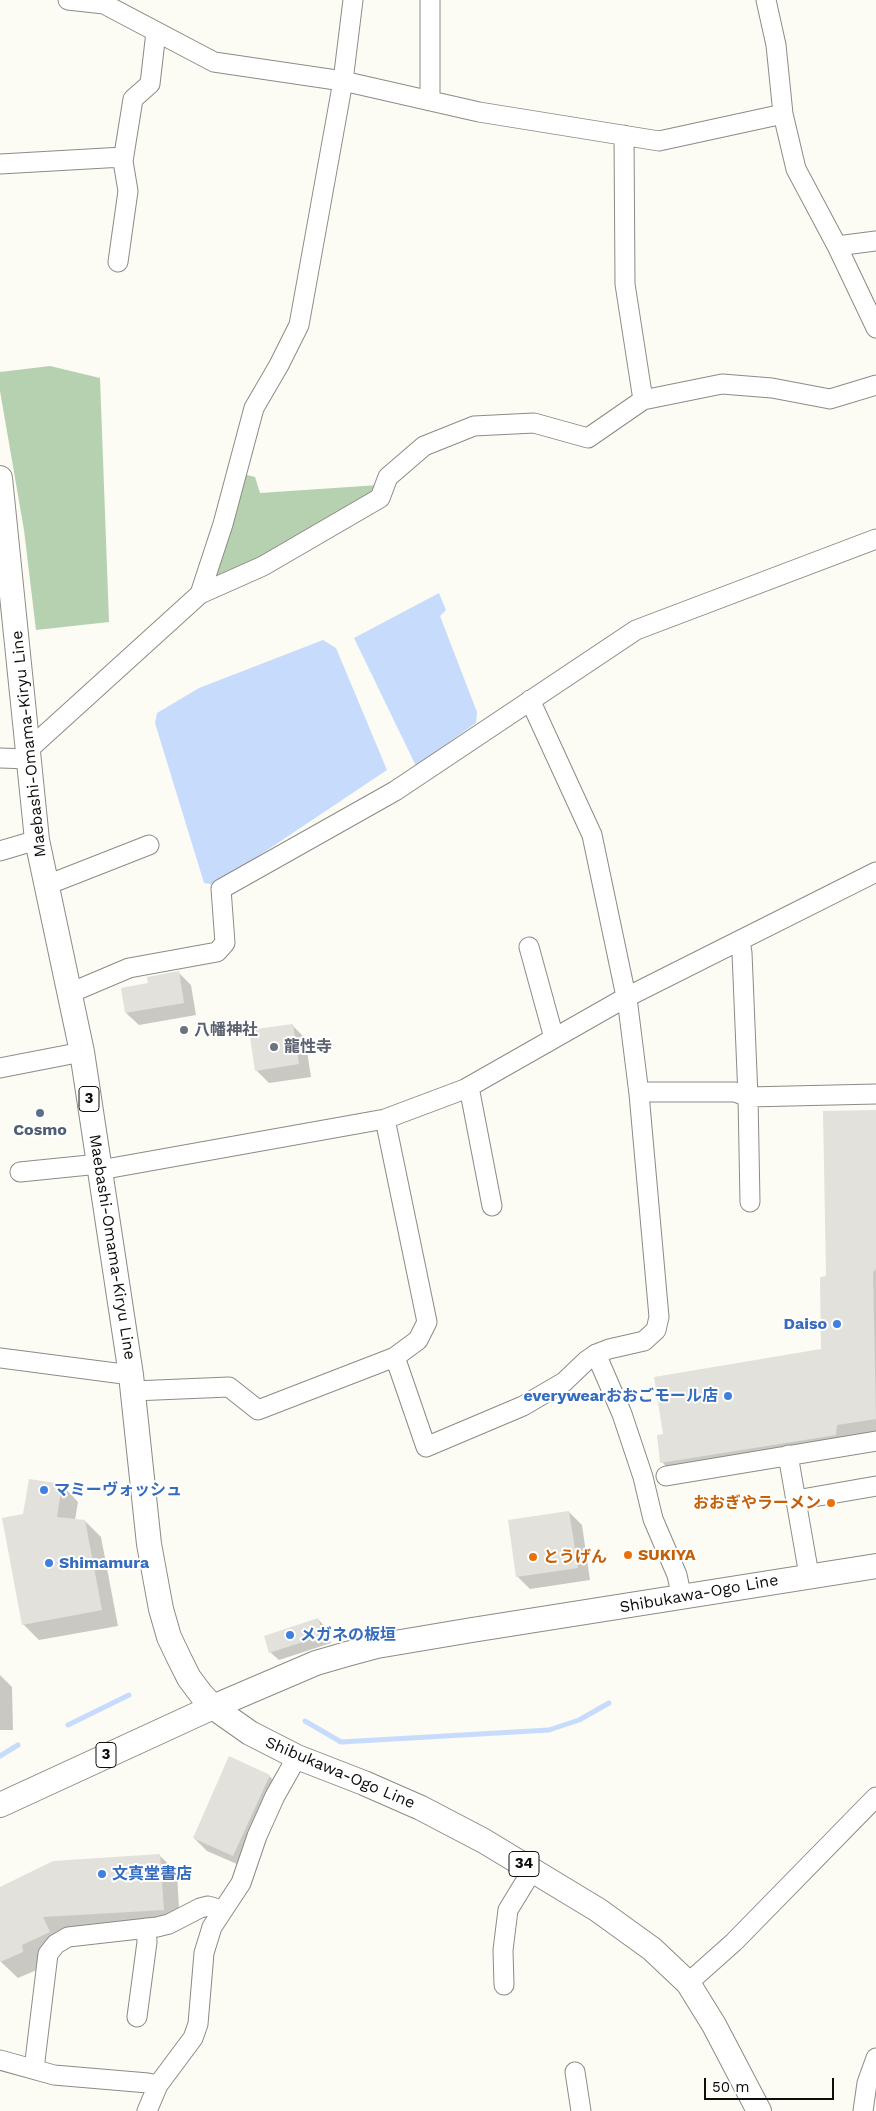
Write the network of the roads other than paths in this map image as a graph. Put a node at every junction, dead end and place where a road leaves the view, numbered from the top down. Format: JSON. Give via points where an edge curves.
{"nodes":[{"id":1,"x":68,"y":0,"type":"edge"},
{"id":2,"x":354,"y":0,"type":"edge"},
{"id":3,"x":430,"y":0,"type":"edge"},
{"id":4,"x":766,"y":0,"type":"edge"},
{"id":5,"x":156,"y":32,"type":"junction"},
{"id":6,"x":343,"y":81,"type":"junction"},
{"id":7,"x":430,"y":101,"type":"junction"},
{"id":8,"x":783,"y":114,"type":"junction"},
{"id":9,"x":624,"y":135,"type":"junction"},
{"id":10,"x":124,"y":157,"type":"junction"},
{"id":11,"x":0,"y":164,"type":"edge"},
{"id":12,"x":876,"y":241,"type":"edge"},
{"id":13,"x":837,"y":246,"type":"junction"},
{"id":14,"x":118,"y":262,"type":"dead end"},
{"id":15,"x":876,"y":328,"type":"edge"},
{"id":16,"x":876,"y":385,"type":"edge"},
{"id":17,"x":643,"y":400,"type":"junction"},
{"id":18,"x":1,"y":486,"type":"edge"},
{"id":19,"x":876,"y":539,"type":"edge"},
{"id":20,"x":200,"y":594,"type":"junction"},
{"id":21,"x":530,"y":700,"type":"junction"},
{"id":22,"x":29,"y":754,"type":"junction"},
{"id":23,"x":0,"y":758,"type":"edge"},
{"id":24,"x":37,"y":840,"type":"junction"},
{"id":25,"x":149,"y":845,"type":"dead end"},
{"id":26,"x":0,"y":851,"type":"edge"},
{"id":27,"x":876,"y":872,"type":"edge"},
{"id":28,"x":47,"y":886,"type":"junction"},
{"id":29,"x":740,"y":941,"type":"junction"},
{"id":30,"x":529,"y":947,"type":"dead end"},
{"id":31,"x":70,"y":993,"type":"junction"},
{"id":32,"x":625,"y":998,"type":"junction"},
{"id":33,"x":554,"y":1038,"type":"junction"},
{"id":34,"x":82,"y":1052,"type":"junction"},
{"id":35,"x":0,"y":1068,"type":"edge"},
{"id":36,"x":469,"y":1087,"type":"junction"},
{"id":37,"x":638,"y":1094,"type":"junction"},
{"id":38,"x":876,"y":1094,"type":"edge"},
{"id":39,"x":748,"y":1097,"type":"junction"},
{"id":40,"x":385,"y":1119,"type":"junction"},
{"id":41,"x":100,"y":1167,"type":"junction"},
{"id":42,"x":20,"y":1172,"type":"dead end"},
{"id":43,"x":750,"y":1202,"type":"dead end"},
{"id":44,"x":492,"y":1206,"type":"dead end"},
{"id":45,"x":596,"y":1354,"type":"junction"},
{"id":46,"x":395,"y":1357,"type":"junction"},
{"id":47,"x":0,"y":1358,"type":"edge"},
{"id":48,"x":132,"y":1383,"type":"junction"},
{"id":49,"x":876,"y":1441,"type":"edge"},
{"id":50,"x":788,"y":1455,"type":"junction"},
{"id":51,"x":666,"y":1476,"type":"dead end"},
{"id":52,"x":876,"y":1486,"type":"edge"},
{"id":53,"x":796,"y":1500,"type":"junction"},
{"id":54,"x":876,"y":1566,"type":"edge"},
{"id":55,"x":809,"y":1575,"type":"junction"},
{"id":56,"x":682,"y":1598,"type":"junction"},
{"id":57,"x":213,"y":1707,"type":"junction"},
{"id":58,"x":297,"y":1757,"type":"junction"},
{"id":59,"x":876,"y":1796,"type":"edge"},
{"id":60,"x":0,"y":1805,"type":"edge"},
{"id":61,"x":533,"y":1870,"type":"junction"},
{"id":62,"x":222,"y":1910,"type":"junction"},
{"id":63,"x":146,"y":1928,"type":"junction"},
{"id":64,"x":688,"y":1983,"type":"junction"},
{"id":65,"x":504,"y":1985,"type":"dead end"},
{"id":66,"x":137,"y":2017,"type":"dead end"},
{"id":67,"x":876,"y":2058,"type":"edge"},
{"id":68,"x":0,"y":2060,"type":"edge"},
{"id":69,"x":34,"y":2069,"type":"junction"},
{"id":70,"x":575,"y":2072,"type":"dead end"},
{"id":71,"x":158,"y":2086,"type":"junction"},
{"id":72,"x":147,"y":2111,"type":"edge"},
{"id":73,"x":581,"y":2111,"type":"edge"},
{"id":74,"x":759,"y":2111,"type":"edge"},
{"id":75,"x":863,"y":2111,"type":"edge"}],
"edges":[{"from":1,"to":5,"type":"street","via":[[104,4]]},
{"from":2,"to":6,"type":"street"},
{"from":3,"to":7,"type":"street"},
{"from":4,"to":8,"type":"street","via":[[776,45]]},
{"from":5,"to":6,"type":"street","via":[[214,62]]},
{"from":5,"to":10,"type":"street","via":[[150,84],[133,99]]},
{"from":6,"to":7,"type":"street"},
{"from":6,"to":20,"type":"street","via":[[299,325],[254,408],[223,524]]},
{"from":7,"to":9,"type":"street"},
{"from":8,"to":9,"type":"street","via":[[659,141]]},
{"from":8,"to":13,"type":"street","via":[[796,169]]},
{"from":9,"to":17,"type":"street","via":[[625,284]]},
{"from":10,"to":11,"type":"street"},
{"from":10,"to":14,"type":"street","via":[[128,191]]},
{"from":12,"to":13,"type":"street"},
{"from":13,"to":15,"type":"street"},
{"from":16,"to":17,"type":"street","via":[[830,399],[772,388],[722,384]]},
{"from":17,"to":20,"type":"street","via":[[588,438],[534,422],[474,426],[424,446],[388,476],[380,498],[263,566]]},
{"from":18,"to":22,"type":"main road","name":"Maebashi-Omama-Kiryu Line","number":"3"},
{"from":19,"to":21,"type":"street","via":[[636,630]]},
{"from":20,"to":22,"type":"street"},
{"from":21,"to":31,"type":"street","via":[[395,791],[221,889],[225,943],[216,952],[129,968]]},
{"from":21,"to":32,"type":"street","via":[[592,835]]},
{"from":22,"to":23,"type":"street"},
{"from":22,"to":24,"type":"main road","name":"Maebashi-Omama-Kiryu Line","number":"3"},
{"from":24,"to":26,"type":"street"},
{"from":24,"to":28,"type":"main road","name":"Maebashi-Omama-Kiryu Line","number":"3"},
{"from":25,"to":28,"type":"street"},
{"from":27,"to":29,"type":"street"},
{"from":28,"to":31,"type":"main road","name":"Maebashi-Omama-Kiryu Line","number":"3"},
{"from":29,"to":32,"type":"street"},
{"from":29,"to":39,"type":"street"},
{"from":30,"to":33,"type":"street"},
{"from":31,"to":34,"type":"main road","name":"Maebashi-Omama-Kiryu Line","number":"3"},
{"from":32,"to":33,"type":"street"},
{"from":32,"to":37,"type":"street"},
{"from":33,"to":36,"type":"street"},
{"from":34,"to":35,"type":"street"},
{"from":34,"to":41,"type":"main road","name":"Maebashi-Omama-Kiryu Line","number":"3"},
{"from":36,"to":40,"type":"street"},
{"from":36,"to":44,"type":"street"},
{"from":37,"to":39,"type":"street","via":[[735,1092]]},
{"from":37,"to":45,"type":"street","via":[[659,1317],[656,1330],[644,1341]]},
{"from":38,"to":39,"type":"street"},
{"from":39,"to":43,"type":"street"},
{"from":40,"to":41,"type":"street"},
{"from":40,"to":46,"type":"street","via":[[427,1322],[418,1340]]},
{"from":41,"to":42,"type":"street"},
{"from":41,"to":48,"type":"main road","name":"Maebashi-Omama-Kiryu Line","number":"3"},
{"from":45,"to":46,"type":"street","via":[[564,1382],[523,1406],[426,1447]]},
{"from":45,"to":56,"type":"street","via":[[622,1414],[653,1519],[677,1575]]},
{"from":46,"to":48,"type":"street","via":[[258,1410],[228,1387]]},
{"from":47,"to":48,"type":"street"},
{"from":48,"to":57,"type":"main road","name":"Maebashi-Omama-Kiryu Line","number":"3","via":[[149,1544],[161,1609],[169,1637],[189,1678]]},
{"from":49,"to":50,"type":"street"},
{"from":50,"to":51,"type":"street"},
{"from":50,"to":53,"type":"street"},
{"from":52,"to":53,"type":"street"},
{"from":53,"to":55,"type":"street"},
{"from":54,"to":55,"type":"main road","name":"Shibukawa-Ogo Line"},
{"from":55,"to":56,"type":"main road","name":"Shibukawa-Ogo Line"},
{"from":56,"to":57,"type":"main road","name":"Shibukawa-Ogo Line","via":[[377,1646],[316,1664]]},
{"from":57,"to":58,"type":"main road","name":"Shibukawa-Ogo Line","number":"34","via":[[256,1737]]},
{"from":57,"to":60,"type":"main road","number":"3"},
{"from":58,"to":61,"type":"main road","name":"Shibukawa-Ogo Line","number":"34","via":[[421,1808]]},
{"from":58,"to":62,"type":"street","via":[[257,1836],[243,1878]]},
{"from":59,"to":64,"type":"street","via":[[734,1942]]},
{"from":61,"to":64,"type":"main road","name":"Shibukawa-Ogo Line","number":"34","via":[[639,1939]]},
{"from":61,"to":65,"type":"street","via":[[508,1910],[503,1950]]},
{"from":62,"to":63,"type":"street","via":[[208,1906],[169,1924]]},
{"from":62,"to":71,"type":"street","via":[[212,1927],[204,1953],[196,2031]]},
{"from":63,"to":66,"type":"street"},
{"from":63,"to":69,"type":"street","via":[[68,1937],[48,1954]]},
{"from":64,"to":74,"type":"main road","name":"Shibukawa-Ogo Line","number":"34"},
{"from":67,"to":75,"type":"street","via":[[867,2083]]},
{"from":68,"to":69,"type":"street"},
{"from":69,"to":71,"type":"street","via":[[54,2075]]},
{"from":70,"to":73,"type":"street"},
{"from":71,"to":72,"type":"street"}]}
